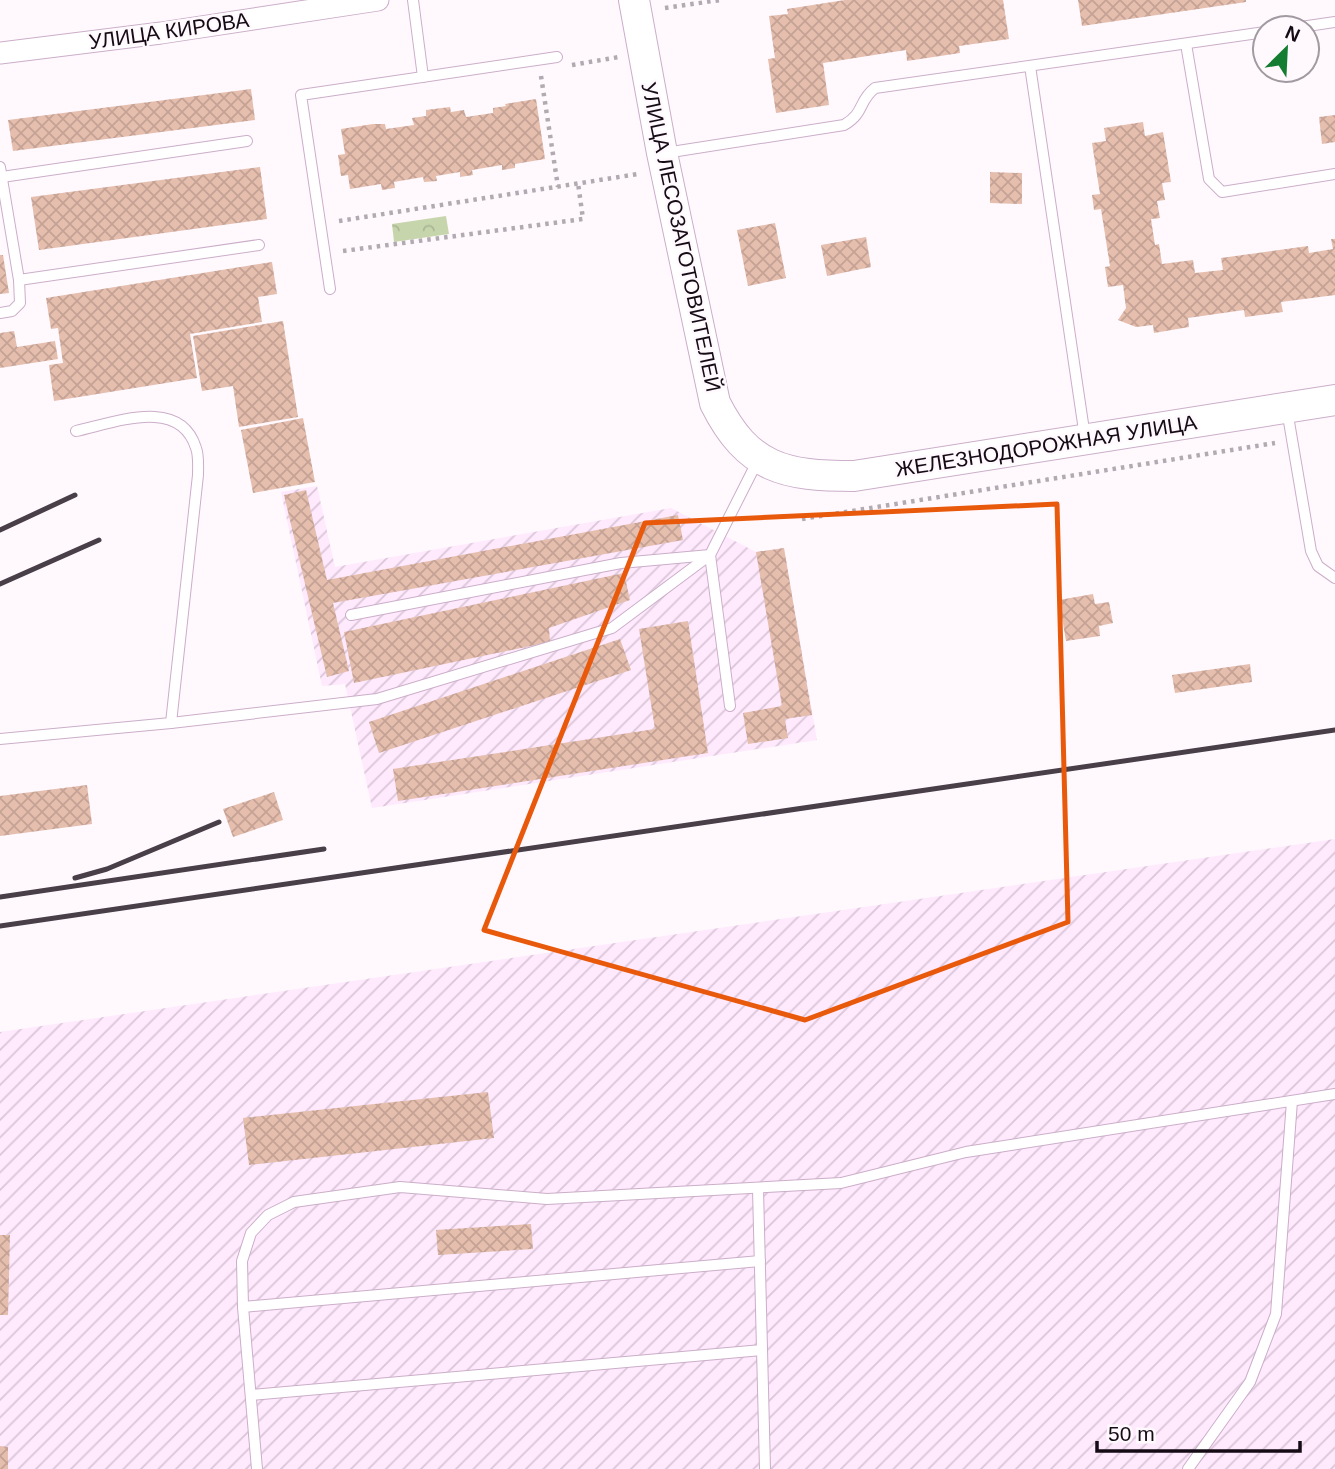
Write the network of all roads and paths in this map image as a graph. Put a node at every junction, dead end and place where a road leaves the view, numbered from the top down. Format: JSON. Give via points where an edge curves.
{"nodes":[{"id":1,"x":378,"y":0,"type":"edge"},
{"id":2,"x":413,"y":0,"type":"edge"},
{"id":3,"x":634,"y":0,"type":"edge"},
{"id":4,"x":720,"y":0,"type":"edge"},
{"id":5,"x":284,"y":8,"type":"edge"},
{"id":6,"x":665,"y":8,"type":"dead end"},
{"id":7,"x":1251,"y":34,"type":"edge"},
{"id":8,"x":1186,"y":44,"type":"junction"},
{"id":9,"x":0,"y":53,"type":"edge"},
{"id":10,"x":643,"y":53,"type":"junction"},
{"id":11,"x":557,"y":57,"type":"dead end"},
{"id":12,"x":565,"y":66,"type":"dead end"},
{"id":13,"x":1030,"y":66,"type":"junction"},
{"id":14,"x":554,"y":73,"type":"dead end"},
{"id":15,"x":541,"y":75,"type":"junction"},
{"id":16,"x":422,"y":77,"type":"junction"},
{"id":17,"x":528,"y":77,"type":"dead end"},
{"id":18,"x":247,"y":141,"type":"dead end"},
{"id":19,"x":664,"y":161,"type":"junction"},
{"id":20,"x":1,"y":172,"type":"edge"},
{"id":21,"x":1335,"y":174,"type":"edge"},
{"id":22,"x":579,"y":183,"type":"junction"},
{"id":23,"x":558,"y":187,"type":"junction"},
{"id":24,"x":339,"y":231,"type":"dead end"},
{"id":25,"x":340,"y":242,"type":"dead end"},
{"id":26,"x":259,"y":245,"type":"dead end"},
{"id":27,"x":19,"y":279,"type":"junction"},
{"id":28,"x":330,"y":289,"type":"dead end"},
{"id":29,"x":0,"y":313,"type":"edge"},
{"id":30,"x":1335,"y":400,"type":"edge"},
{"id":31,"x":1286,"y":408,"type":"junction"},
{"id":32,"x":76,"y":431,"type":"dead end"},
{"id":33,"x":1085,"y":440,"type":"junction"},
{"id":34,"x":1292,"y":440,"type":"junction"},
{"id":35,"x":759,"y":458,"type":"junction"},
{"id":36,"x":802,"y":519,"type":"dead end"},
{"id":37,"x":710,"y":555,"type":"junction"},
{"id":38,"x":1335,"y":578,"type":"edge"},
{"id":39,"x":351,"y":615,"type":"dead end"},
{"id":40,"x":730,"y":706,"type":"dead end"},
{"id":41,"x":171,"y":723,"type":"junction"},
{"id":42,"x":0,"y":739,"type":"edge"},
{"id":43,"x":1335,"y":1094,"type":"edge"},
{"id":44,"x":1292,"y":1101,"type":"junction"},
{"id":45,"x":758,"y":1189,"type":"junction"},
{"id":46,"x":760,"y":1261,"type":"junction"},
{"id":47,"x":243,"y":1307,"type":"junction"},
{"id":48,"x":762,"y":1350,"type":"junction"},
{"id":49,"x":251,"y":1395,"type":"junction"},
{"id":50,"x":257,"y":1469,"type":"edge"},
{"id":51,"x":765,"y":1469,"type":"edge"},
{"id":52,"x":1188,"y":1469,"type":"edge"}],
"edges":[{"from":1,"to":5,"type":"street","name":"УЛИЦА КИРОВА"},
{"from":2,"to":16,"type":"lane"},
{"from":3,"to":10,"type":"main road","name":"УЛИЦА ЛЕСОЗАГОТОВИТЕЛЕЙ"},
{"from":4,"to":6,"type":"path"},
{"from":5,"to":9,"type":"street","name":"УЛИЦА КИРОВА"},
{"from":7,"to":8,"type":"lane"},
{"from":8,"to":13,"type":"lane"},
{"from":8,"to":21,"type":"lane","via":[[1209,179],[1222,192]]},
{"from":10,"to":12,"type":"path"},
{"from":10,"to":19,"type":"main road","name":"УЛИЦА ЛЕСОЗАГОТОВИТЕЛЕЙ"},
{"from":11,"to":16,"type":"lane"},
{"from":13,"to":19,"type":"lane","via":[[875,88],[856,118],[844,125]]},
{"from":13,"to":33,"type":"lane"},
{"from":14,"to":15,"type":"path"},
{"from":15,"to":17,"type":"path"},
{"from":15,"to":23,"type":"path"},
{"from":16,"to":28,"type":"lane","via":[[301,95]]},
{"from":18,"to":20,"type":"lane"},
{"from":19,"to":22,"type":"path"},
{"from":19,"to":35,"type":"main road","name":"УЛИЦА ЛЕСОЗАГОТОВИТЕЛЕЙ","via":[[715,403],[739,443]]},
{"from":20,"to":27,"type":"lane"},
{"from":22,"to":23,"type":"path"},
{"from":22,"to":25,"type":"path","via":[[583,219],[341,252]]},
{"from":23,"to":24,"type":"path","via":[[335,222]]},
{"from":26,"to":27,"type":"lane"},
{"from":27,"to":29,"type":"lane","via":[[20,303],[12,311]]},
{"from":30,"to":31,"type":"main road","name":"ЖЕЛЕЗНОДОРОЖНАЯ УЛИЦА"},
{"from":31,"to":33,"type":"main road","name":"ЖЕЛЕЗНОДОРОЖНАЯ УЛИЦА"},
{"from":31,"to":34,"type":"lane"},
{"from":32,"to":41,"type":"lane","via":[[152,416],[171,418],[188,431],[197,449]]},
{"from":33,"to":35,"type":"main road","name":"ЖЕЛЕЗНОДОРОЖНАЯ УЛИЦА","via":[[854,477],[786,471]]},
{"from":34,"to":36,"type":"path"},
{"from":34,"to":38,"type":"lane","via":[[1311,551],[1318,566]]},
{"from":35,"to":37,"type":"lane"},
{"from":37,"to":39,"type":"lane","via":[[621,563]]},
{"from":37,"to":40,"type":"lane"},
{"from":37,"to":41,"type":"lane","via":[[612,628],[377,699]]},
{"from":41,"to":42,"type":"lane"},
{"from":43,"to":44,"type":"lane"},
{"from":44,"to":45,"type":"lane","via":[[966,1152],[842,1182]]},
{"from":44,"to":52,"type":"lane","via":[[1276,1314],[1250,1382]]},
{"from":45,"to":46,"type":"lane"},
{"from":45,"to":47,"type":"lane","via":[[547,1199],[400,1187],[294,1202],[268,1215],[251,1233],[242,1261]]},
{"from":46,"to":47,"type":"lane"},
{"from":46,"to":48,"type":"lane"},
{"from":47,"to":49,"type":"lane"},
{"from":48,"to":49,"type":"lane"},
{"from":48,"to":51,"type":"lane"},
{"from":49,"to":50,"type":"lane"}]}
